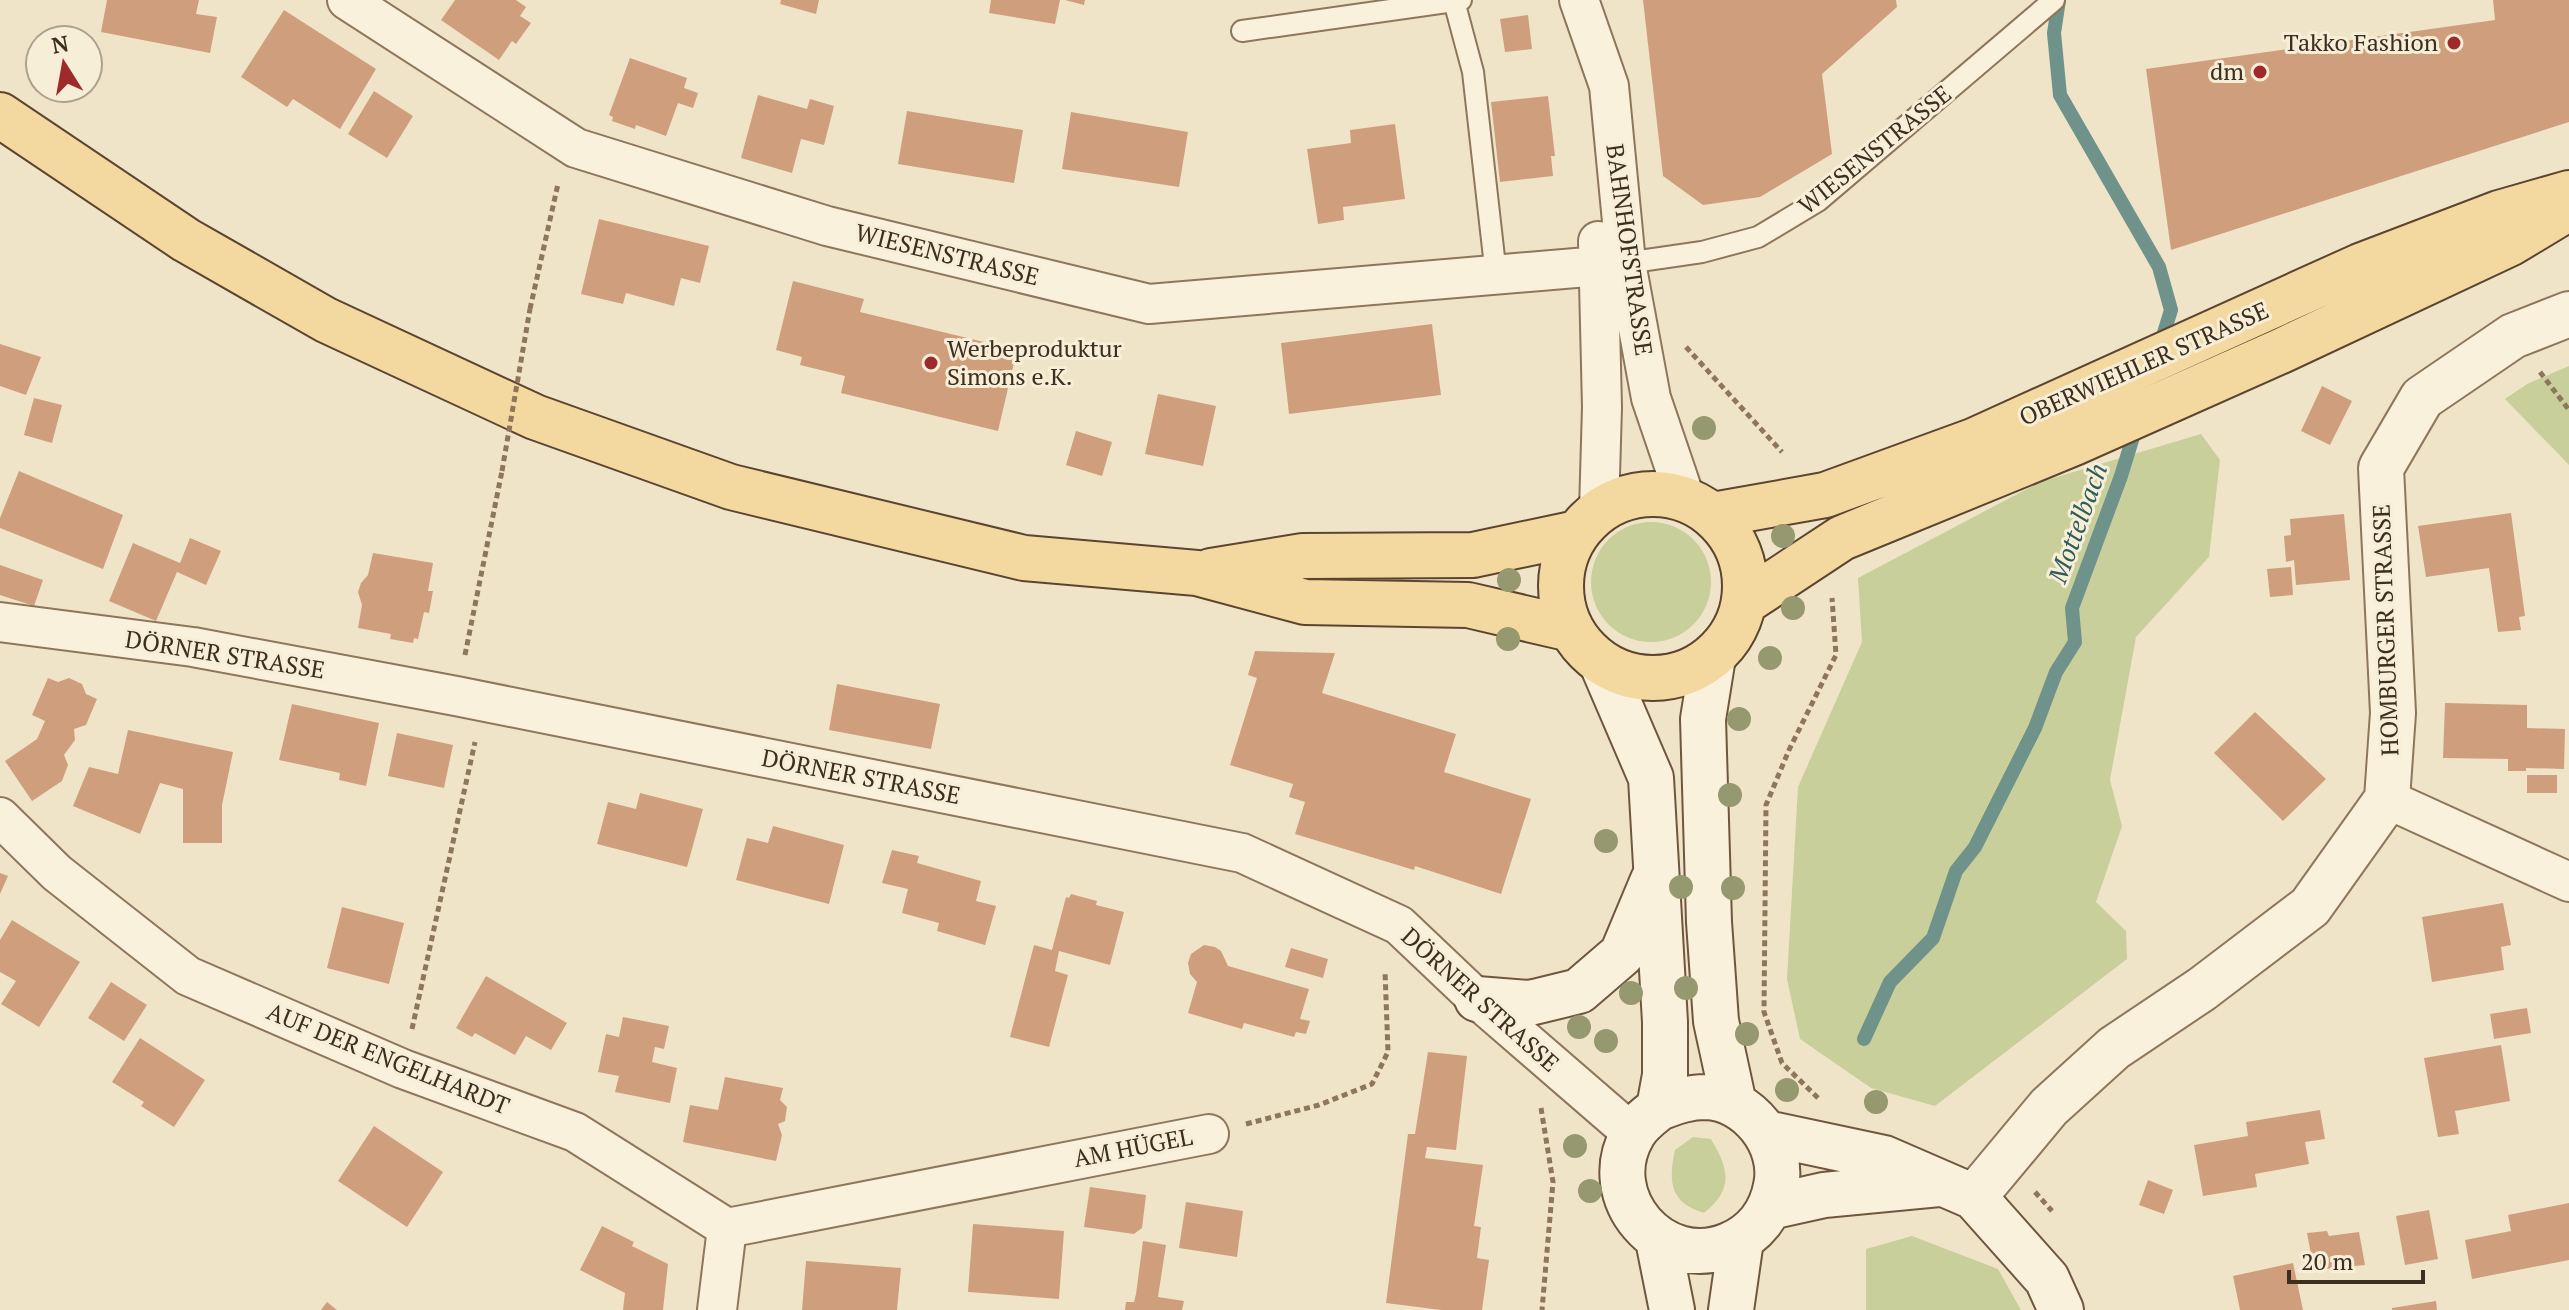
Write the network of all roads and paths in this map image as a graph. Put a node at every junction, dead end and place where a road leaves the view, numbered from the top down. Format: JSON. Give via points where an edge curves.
{"nodes":[{"id":1,"x":347,"y":0,"type":"edge"},
{"id":2,"x":1461,"y":0,"type":"edge"},
{"id":3,"x":1576,"y":0,"type":"edge"},
{"id":4,"x":2054,"y":0,"type":"edge"},
{"id":5,"x":1454,"y":1,"type":"edge"},
{"id":6,"x":1242,"y":31,"type":"dead end"},
{"id":7,"x":0,"y":115,"type":"edge"},
{"id":8,"x":567,"y":144,"type":"junction"},
{"id":9,"x":2569,"y":193,"type":"edge"},
{"id":10,"x":2569,"y":207,"type":"edge"},
{"id":11,"x":1613,"y":264,"type":"junction"},
{"id":12,"x":1496,"y":275,"type":"junction"},
{"id":13,"x":2569,"y":314,"type":"edge"},
{"id":14,"x":1677,"y":337,"type":"dead end"},
{"id":15,"x":1782,"y":452,"type":"dead end"},
{"id":16,"x":1699,"y":506,"type":"junction"},
{"id":17,"x":1588,"y":521,"type":"junction"},
{"id":18,"x":1197,"y":573,"type":"junction"},
{"id":19,"x":1832,"y":593,"type":"dead end"},
{"id":20,"x":1745,"y":602,"type":"junction"},
{"id":21,"x":0,"y":622,"type":"edge"},
{"id":22,"x":1571,"y":629,"type":"junction"},
{"id":23,"x":1713,"y":657,"type":"junction"},
{"id":24,"x":1602,"y":664,"type":"junction"},
{"id":25,"x":470,"y":699,"type":"junction"},
{"id":26,"x":2387,"y":799,"type":"junction"},
{"id":27,"x":0,"y":817,"type":"edge"},
{"id":28,"x":1657,"y":871,"type":"junction"},
{"id":29,"x":2569,"y":882,"type":"edge"},
{"id":30,"x":2569,"y":905,"type":"edge"},
{"id":31,"x":2569,"y":914,"type":"edge"},
{"id":32,"x":1399,"y":925,"type":"junction"},
{"id":33,"x":1477,"y":999,"type":"junction"},
{"id":34,"x":1764,"y":1012,"type":"dead end"},
{"id":35,"x":1535,"y":1051,"type":"junction"},
{"id":36,"x":403,"y":1069,"type":"junction"},
{"id":37,"x":1734,"y":1104,"type":"junction"},
{"id":38,"x":1646,"y":1121,"type":"junction"},
{"id":39,"x":1766,"y":1133,"type":"junction"},
{"id":40,"x":1209,"y":1134,"type":"joint"},
{"id":41,"x":1956,"y":1190,"type":"junction"},
{"id":42,"x":1770,"y":1207,"type":"junction"},
{"id":43,"x":727,"y":1228,"type":"junction"},
{"id":44,"x":1658,"y":1240,"type":"junction"},
{"id":45,"x":1741,"y":1240,"type":"junction"},
{"id":46,"x":717,"y":1310,"type":"edge"},
{"id":47,"x":1542,"y":1310,"type":"edge"},
{"id":48,"x":1672,"y":1310,"type":"edge"},
{"id":49,"x":1731,"y":1310,"type":"edge"},
{"id":50,"x":2061,"y":1310,"type":"edge"}],
"edges":[{"from":1,"to":8,"type":"street","name":"WIESENSTRASSE"},
{"from":2,"to":5,"type":"lane"},
{"from":3,"to":11,"type":"street","name":"BAHNHOFSTRASSE","via":[[1579,69]]},
{"from":4,"to":11,"type":"lane","name":"WIESENSTRASSE","via":[[1818,201],[1758,237],[1702,252]]},
{"from":5,"to":6,"type":"lane"},
{"from":5,"to":12,"type":"lane","via":[[1473,72]]},
{"from":7,"to":18,"type":"main road","via":[[186,240],[313,313],[535,417],[731,487],[1024,558]]},
{"from":8,"to":12,"type":"street","name":"WIESENSTRASSE","via":[[827,226],[1149,304]]},
{"from":8,"to":25,"type":"path","bridge":true,"via":[[530,309]]},
{"from":9,"to":16,"type":"main road","name":"OBERWIEHLER STRASSE","via":[[2499,213],[2360,266],[1973,441],[1825,495]]},
{"from":10,"to":20,"type":"main road","name":"OBERWIEHLER STRASSE","via":[[2511,243],[2283,350],[1842,538]]},
{"from":11,"to":12,"type":"street","name":"WIESENSTRASSE"},
{"from":11,"to":16,"type":"street","name":"BAHNHOFSTRASSE","via":[[1651,398]]},
{"from":11,"to":17,"type":"street","name":"BAHNHOFSTRASSE"},
{"from":13,"to":26,"type":"main road","name":"HOMBURGER STRASSE","via":[[2513,336],[2422,398],[2381,468],[2393,713]]},
{"from":14,"to":15,"type":"path"},
{"from":16,"to":17,"type":"main road","via":[[1656,493],[1626,497]]},
{"from":16,"to":20,"type":"main road","via":[[1730,533],[1741,554]]},
{"from":17,"to":18,"type":"main road","via":[[1473,555],[1303,556]]},
{"from":17,"to":22,"type":"main road","via":[[1565,556],[1560,580]]},
{"from":18,"to":22,"type":"main road","via":[[1305,602],[1468,605]]},
{"from":19,"to":34,"type":"path","via":[[1836,655],[1766,805]]},
{"from":20,"to":23,"type":"main road","via":[[1734,632]]},
{"from":21,"to":25,"type":"street","name":"DÖRNER STRASSE","via":[[193,647]]},
{"from":22,"to":24,"type":"main road"},
{"from":23,"to":24,"type":"main road","via":[[1688,672],[1659,679],[1629,676]]},
{"from":23,"to":37,"type":"main road","via":[[1703,719],[1709,922],[1716,1021]]},
{"from":24,"to":28,"type":"main road","via":[[1651,778]]},
{"from":25,"to":32,"type":"street","name":"DÖRNER STRASSE","via":[[1242,853]]},
{"from":25,"to":36,"type":"path"},
{"from":26,"to":29,"type":"street"},
{"from":26,"to":41,"type":"main road","via":[[2310,907],[2114,1048]]},
{"from":27,"to":36,"type":"street","name":"AUF DER ENGELHARDT","via":[[57,873],[188,976]]},
{"from":28,"to":33,"type":"main road","via":[[1622,954],[1579,991],[1530,1003]]},
{"from":28,"to":38,"type":"main road","via":[[1665,1075]]},
{"from":30,"to":31,"type":"street"},
{"from":32,"to":33,"type":"street","name":"DÖRNER STRASSE"},
{"from":32,"to":40,"type":"path","name":"AM HÜGEL","via":[[1384,961],[1388,1052],[1372,1084],[1319,1105]]},
{"from":33,"to":35,"type":"street","name":"DÖRNER STRASSE"},
{"from":35,"to":38,"type":"street","name":"DÖRNER STRASSE"},
{"from":35,"to":47,"type":"path","via":[[1553,1182]]},
{"from":36,"to":43,"type":"street","name":"AUF DER ENGELHARDT","via":[[575,1132]]},
{"from":37,"to":38,"type":"main road","via":[[1709,1097],[1683,1098]]},
{"from":37,"to":39,"type":"main road"},
{"from":38,"to":44,"type":"main road","via":[[1624,1156],[1622,1180],[1634,1214]]},
{"from":39,"to":41,"type":"main road","via":[[1884,1158]]},
{"from":39,"to":42,"type":"main road","via":[[1776,1157],[1777,1183]]},
{"from":40,"to":43,"type":"street","name":"AM HÜGEL"},
{"from":41,"to":42,"type":"main road","via":[[1824,1195]]},
{"from":41,"to":50,"type":"main road","via":[[2047,1279]]},
{"from":42,"to":45,"type":"main road"},
{"from":43,"to":46,"type":"street"},
{"from":44,"to":45,"type":"main road","via":[[1699,1252]]},
{"from":44,"to":48,"type":"main road"},
{"from":45,"to":49,"type":"main road"}]}
